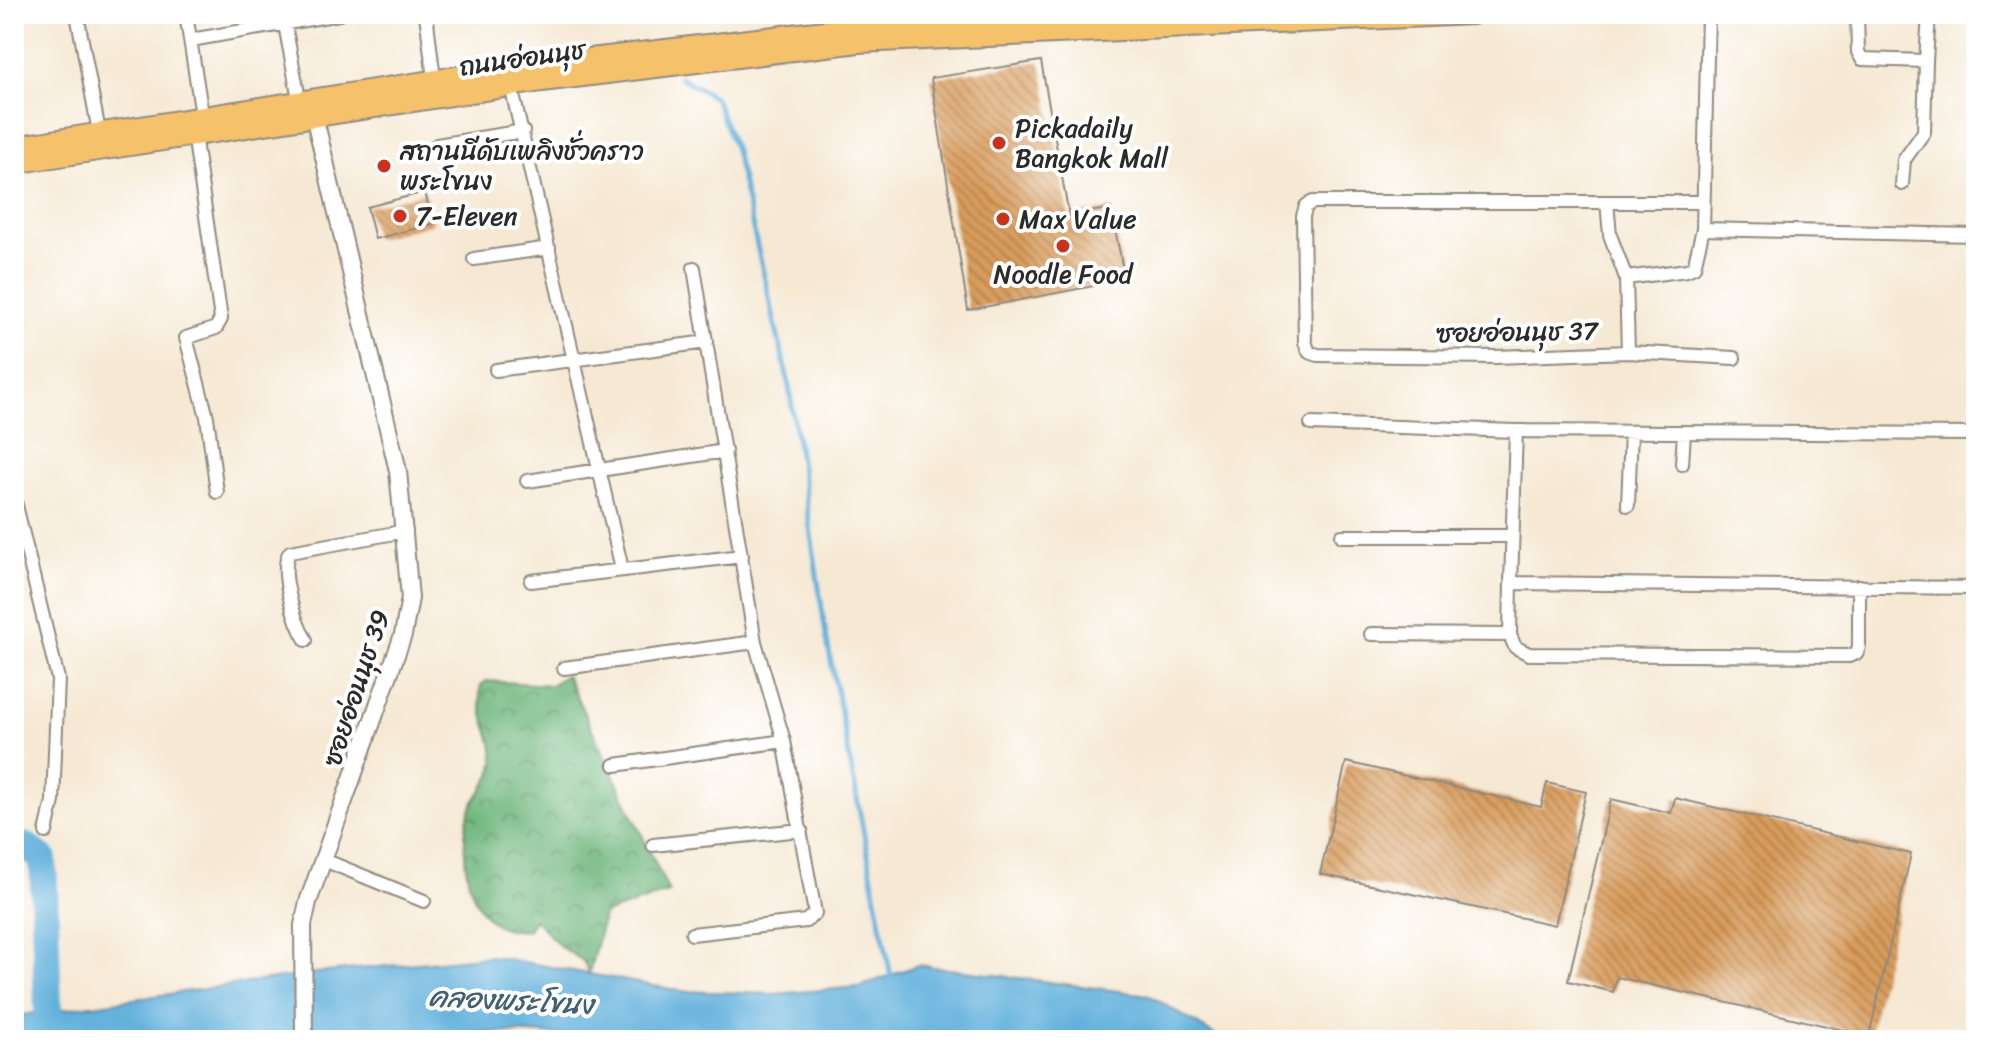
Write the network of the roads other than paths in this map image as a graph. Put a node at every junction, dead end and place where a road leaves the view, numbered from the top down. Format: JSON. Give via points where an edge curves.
{"nodes":[{"id":1,"x":77,"y":14,"type":"edge"},
{"id":2,"x":186,"y":14,"type":"edge"},
{"id":3,"x":339,"y":14,"type":"edge"},
{"id":4,"x":426,"y":14,"type":"edge"},
{"id":5,"x":1141,"y":14,"type":"edge"},
{"id":6,"x":1473,"y":14,"type":"edge"},
{"id":7,"x":1708,"y":14,"type":"edge"},
{"id":8,"x":1857,"y":14,"type":"edge"},
{"id":9,"x":1929,"y":14,"type":"edge"},
{"id":10,"x":1398,"y":16,"type":"edge"},
{"id":11,"x":284,"y":19,"type":"edge"},
{"id":12,"x":1184,"y":21,"type":"edge"},
{"id":13,"x":858,"y":28,"type":"edge"},
{"id":14,"x":191,"y":40,"type":"junction"},
{"id":15,"x":1926,"y":61,"type":"junction"},
{"id":16,"x":509,"y":77,"type":"junction"},
{"id":17,"x":436,"y":88,"type":"junction"},
{"id":18,"x":307,"y":107,"type":"junction"},
{"id":19,"x":198,"y":124,"type":"junction"},
{"id":20,"x":523,"y":131,"type":"junction"},
{"id":21,"x":100,"y":140,"type":"junction"},
{"id":22,"x":437,"y":145,"type":"dead end"},
{"id":23,"x":14,"y":147,"type":"edge"},
{"id":24,"x":14,"y":163,"type":"edge"},
{"id":25,"x":1902,"y":184,"type":"dead end"},
{"id":26,"x":1607,"y":202,"type":"junction"},
{"id":27,"x":1703,"y":202,"type":"junction"},
{"id":28,"x":1703,"y":229,"type":"junction"},
{"id":29,"x":1976,"y":235,"type":"edge"},
{"id":30,"x":549,"y":248,"type":"junction"},
{"id":31,"x":474,"y":259,"type":"dead end"},
{"id":32,"x":694,"y":268,"type":"dead end"},
{"id":33,"x":1626,"y":278,"type":"junction"},
{"id":34,"x":707,"y":342,"type":"junction"},
{"id":35,"x":1628,"y":352,"type":"junction"},
{"id":36,"x":1734,"y":358,"type":"dead end"},
{"id":37,"x":575,"y":362,"type":"junction"},
{"id":38,"x":496,"y":370,"type":"dead end"},
{"id":39,"x":1311,"y":424,"type":"dead end"},
{"id":40,"x":1516,"y":431,"type":"junction"},
{"id":41,"x":1631,"y":432,"type":"junction"},
{"id":42,"x":1684,"y":432,"type":"junction"},
{"id":43,"x":1976,"y":434,"type":"edge"},
{"id":44,"x":725,"y":451,"type":"junction"},
{"id":45,"x":1682,"y":464,"type":"dead end"},
{"id":46,"x":599,"y":469,"type":"junction"},
{"id":47,"x":527,"y":481,"type":"dead end"},
{"id":48,"x":217,"y":492,"type":"dead end"},
{"id":49,"x":14,"y":497,"type":"edge"},
{"id":50,"x":1628,"y":505,"type":"dead end"},
{"id":51,"x":406,"y":531,"type":"junction"},
{"id":52,"x":1342,"y":536,"type":"dead end"},
{"id":53,"x":1511,"y":536,"type":"junction"},
{"id":54,"x":742,"y":556,"type":"junction"},
{"id":55,"x":622,"y":569,"type":"junction"},
{"id":56,"x":531,"y":581,"type":"dead end"},
{"id":57,"x":1511,"y":583,"type":"junction"},
{"id":58,"x":1859,"y":586,"type":"junction"},
{"id":59,"x":1976,"y":588,"type":"edge"},
{"id":60,"x":1371,"y":634,"type":"dead end"},
{"id":61,"x":1510,"y":635,"type":"junction"},
{"id":62,"x":306,"y":640,"type":"dead end"},
{"id":63,"x":755,"y":642,"type":"junction"},
{"id":64,"x":564,"y":668,"type":"dead end"},
{"id":65,"x":784,"y":741,"type":"junction"},
{"id":66,"x":615,"y":765,"type":"dead end"},
{"id":67,"x":801,"y":830,"type":"junction"},
{"id":68,"x":46,"y":832,"type":"dead end"},
{"id":69,"x":653,"y":845,"type":"dead end"},
{"id":70,"x":324,"y":860,"type":"junction"},
{"id":71,"x":424,"y":901,"type":"dead end"},
{"id":72,"x":692,"y":934,"type":"dead end"},
{"id":73,"x":304,"y":1040,"type":"edge"}],
"edges":[{"from":1,"to":21,"type":"street"},
{"from":2,"to":14,"type":"street"},
{"from":3,"to":11,"type":"street"},
{"from":4,"to":17,"type":"street"},
{"from":5,"to":13,"type":"main road","name":"ถนนอ่อนนุช"},
{"from":6,"to":10,"type":"main road","name":"ถนนอ่อนนุช"},
{"from":7,"to":27,"type":"street"},
{"from":8,"to":15,"type":"street","via":[[1862,59]]},
{"from":9,"to":15,"type":"street"},
{"from":10,"to":12,"type":"main road","name":"ถนนอ่อนนุช"},
{"from":11,"to":14,"type":"street"},
{"from":11,"to":18,"type":"street"},
{"from":12,"to":13,"type":"main road","name":"ถนนอ่อนนุช"},
{"from":13,"to":16,"type":"main road","name":"ถนนอ่อนนุช"},
{"from":14,"to":19,"type":"street"},
{"from":15,"to":25,"type":"street","via":[[1924,132],[1904,160]]},
{"from":16,"to":17,"type":"main road","name":"ถนนอ่อนนุช"},
{"from":16,"to":20,"type":"street"},
{"from":17,"to":18,"type":"main road","name":"ถนนอ่อนนุช"},
{"from":18,"to":19,"type":"main road","name":"ถนนอ่อนนุช"},
{"from":18,"to":51,"type":"street","name":"ซอยอ่อนนุช 39","via":[[398,471]]},
{"from":19,"to":21,"type":"main road","name":"ถนนอ่อนนุช"},
{"from":19,"to":48,"type":"street","via":[[221,319],[216,328],[186,338],[207,417]]},
{"from":20,"to":22,"type":"street"},
{"from":20,"to":30,"type":"street"},
{"from":21,"to":23,"type":"main road","name":"ถนนอ่อนนุช"},
{"from":21,"to":24,"type":"main road","name":"ถนนอ่อนนุช"},
{"from":26,"to":27,"type":"street"},
{"from":26,"to":33,"type":"street","name":"ซอยอ่อนนุช 37","via":[[1610,235]]},
{"from":26,"to":35,"type":"street","name":"ซอยอ่อนนุช 37","via":[[1313,202],[1303,216],[1305,342],[1309,352],[1318,355]]},
{"from":27,"to":28,"type":"street"},
{"from":28,"to":29,"type":"street"},
{"from":28,"to":33,"type":"street","via":[[1694,267]]},
{"from":30,"to":31,"type":"street"},
{"from":30,"to":37,"type":"street"},
{"from":32,"to":34,"type":"street"},
{"from":33,"to":35,"type":"street","name":"ซอยอ่อนนุช 37"},
{"from":34,"to":37,"type":"street"},
{"from":34,"to":44,"type":"street"},
{"from":35,"to":36,"type":"street"},
{"from":37,"to":38,"type":"street"},
{"from":37,"to":46,"type":"street"},
{"from":39,"to":40,"type":"street"},
{"from":40,"to":41,"type":"street"},
{"from":40,"to":53,"type":"street"},
{"from":41,"to":42,"type":"street"},
{"from":41,"to":50,"type":"street"},
{"from":42,"to":43,"type":"street"},
{"from":42,"to":45,"type":"street"},
{"from":44,"to":46,"type":"street"},
{"from":44,"to":54,"type":"street"},
{"from":46,"to":47,"type":"street"},
{"from":46,"to":55,"type":"street"},
{"from":49,"to":68,"type":"street","via":[[58,679],[54,787]]},
{"from":51,"to":62,"type":"street","via":[[290,552],[284,566],[297,625]]},
{"from":51,"to":70,"type":"street","name":"ซอยอ่อนนุช 39","via":[[410,598],[403,635]]},
{"from":52,"to":53,"type":"street"},
{"from":53,"to":57,"type":"street"},
{"from":54,"to":55,"type":"street"},
{"from":54,"to":63,"type":"street"},
{"from":55,"to":56,"type":"street"},
{"from":57,"to":58,"type":"street"},
{"from":57,"to":61,"type":"street"},
{"from":58,"to":59,"type":"street"},
{"from":58,"to":61,"type":"street","via":[[1859,646],[1849,656],[1529,654],[1515,647]]},
{"from":60,"to":61,"type":"street"},
{"from":63,"to":64,"type":"street"},
{"from":63,"to":65,"type":"street"},
{"from":65,"to":66,"type":"street"},
{"from":65,"to":67,"type":"street"},
{"from":67,"to":69,"type":"street"},
{"from":67,"to":72,"type":"street","via":[[815,907],[811,919]]},
{"from":70,"to":71,"type":"street"},
{"from":70,"to":73,"type":"street","name":"ซอยอ่อนนุช 39","via":[[303,925]]}]}
